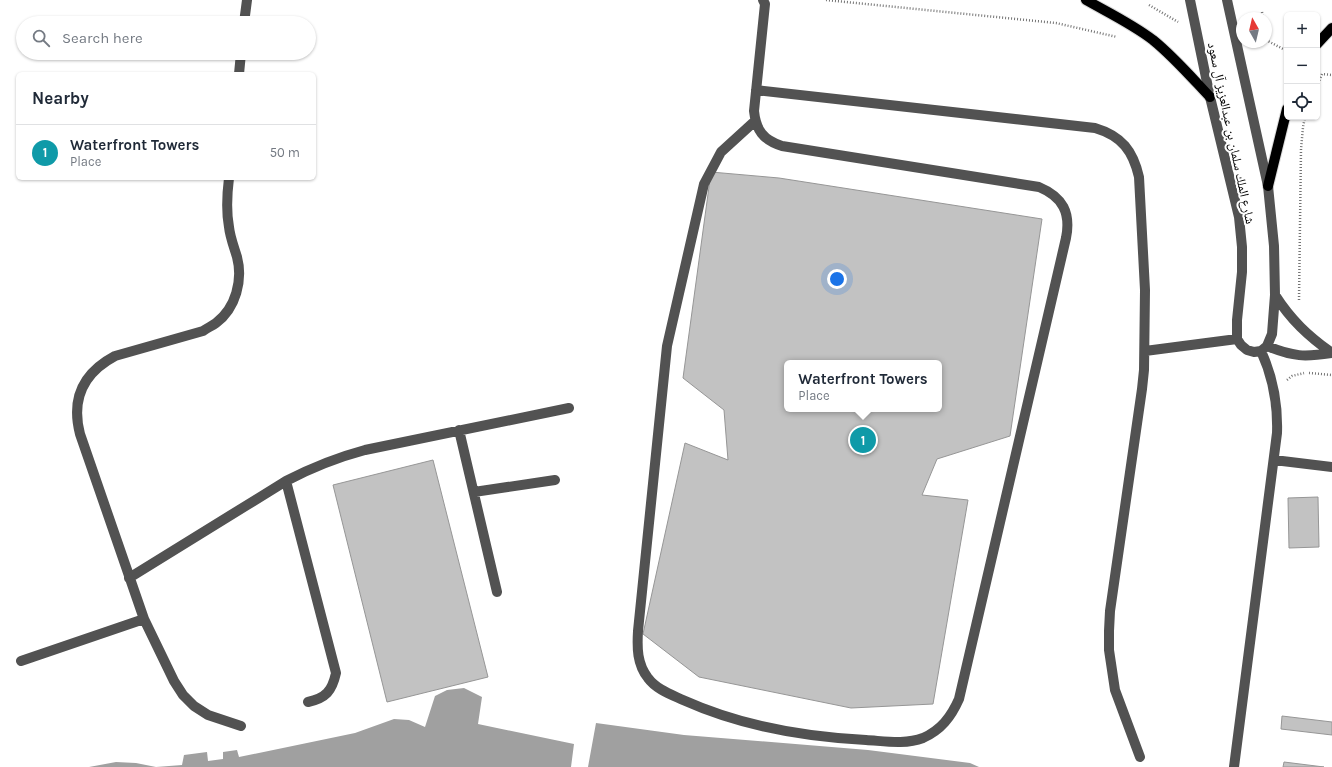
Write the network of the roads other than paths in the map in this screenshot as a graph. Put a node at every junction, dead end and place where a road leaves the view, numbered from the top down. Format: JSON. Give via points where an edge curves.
{"nodes":[{"id":1,"x":247,"y":0,"type":"edge"},
{"id":2,"x":1086,"y":0,"type":"edge"},
{"id":3,"x":1190,"y":0,"type":"edge"},
{"id":4,"x":1227,"y":0,"type":"edge"},
{"id":5,"x":765,"y":1,"type":"edge"},
{"id":6,"x":245,"y":16,"type":"edge"},
{"id":7,"x":1332,"y":28,"type":"edge"},
{"id":8,"x":1320,"y":41,"type":"edge"},
{"id":9,"x":240,"y":60,"type":"edge"},
{"id":10,"x":239,"y":72,"type":"edge"},
{"id":11,"x":756,"y":90,"type":"junction"},
{"id":12,"x":1210,"y":97,"type":"junction"},
{"id":13,"x":1284,"y":120,"type":"edge"},
{"id":14,"x":755,"y":121,"type":"junction"},
{"id":15,"x":229,"y":180,"type":"edge"},
{"id":16,"x":1268,"y":186,"type":"junction"},
{"id":17,"x":1275,"y":295,"type":"junction"},
{"id":18,"x":1237,"y":339,"type":"junction"},
{"id":19,"x":1264,"y":349,"type":"junction"},
{"id":20,"x":1145,"y":351,"type":"junction"},
{"id":21,"x":1332,"y":353,"type":"edge"},
{"id":22,"x":569,"y":408,"type":"dead end"},
{"id":23,"x":459,"y":430,"type":"junction"},
{"id":24,"x":1274,"y":460,"type":"junction"},
{"id":25,"x":1332,"y":467,"type":"edge"},
{"id":26,"x":555,"y":480,"type":"dead end"},
{"id":27,"x":286,"y":481,"type":"junction"},
{"id":28,"x":474,"y":492,"type":"junction"},
{"id":29,"x":129,"y":578,"type":"junction"},
{"id":30,"x":497,"y":592,"type":"dead end"},
{"id":31,"x":144,"y":619,"type":"junction"},
{"id":32,"x":21,"y":661,"type":"dead end"},
{"id":33,"x":308,"y":702,"type":"dead end"},
{"id":34,"x":241,"y":726,"type":"dead end"},
{"id":35,"x":1140,"y":757,"type":"dead end"},
{"id":36,"x":1234,"y":767,"type":"edge"}],
"edges":[{"from":1,"to":6,"type":"street"},
{"from":2,"to":12,"type":"main road","via":[[1154,41]]},
{"from":3,"to":12,"type":"street","name":"شارع الملك سلمان بن عبدالعزيز آل سعود"},
{"from":4,"to":16,"type":"street","name":"شارع الملك سلمان بن عبدالعزيز آل سعود"},
{"from":5,"to":11,"type":"street"},
{"from":7,"to":8,"type":"main road"},
{"from":9,"to":10,"type":"street"},
{"from":11,"to":14,"type":"street"},
{"from":11,"to":20,"type":"street","via":[[1095,128],[1116,137],[1132,154],[1139,177],[1145,274]]},
{"from":12,"to":18,"type":"street","name":"شارع الملك سلمان بن عبدالعزيز آل سعود","via":[[1239,217],[1242,266]]},
{"from":13,"to":16,"type":"main road"},
{"from":14,"to":14,"type":"street","via":[[765,138],[782,146],[1039,187],[1057,198],[1064,207],[1067,217],[1066,238],[959,700],[945,724],[934,733],[921,738],[892,742],[820,737],[743,722],[702,709],[656,687],[641,667],[638,656],[638,631],[667,346],[704,184],[721,152]]},
{"from":15,"to":29,"type":"street","via":[[228,222],[239,272],[234,300],[226,313],[216,324],[203,331],[104,361],[87,378],[78,399],[76,411],[80,434]]},
{"from":16,"to":17,"type":"street","name":"شارع الملك سلمان بن عبدالعزيز آل سعود","via":[[1274,246]]},
{"from":17,"to":19,"type":"street","name":"شارع الملك سلمان بن عبدالعزيز آل سعود","via":[[1272,334]]},
{"from":17,"to":21,"type":"street","via":[[1300,327]]},
{"from":18,"to":19,"type":"street","via":[[1247,350],[1254,352]]},
{"from":18,"to":20,"type":"street"},
{"from":19,"to":21,"type":"street","via":[[1299,356]]},
{"from":19,"to":24,"type":"street","via":[[1277,404],[1278,433]]},
{"from":20,"to":35,"type":"street","via":[[1109,630],[1115,690]]},
{"from":22,"to":23,"type":"street"},
{"from":23,"to":27,"type":"street","via":[[337,457]]},
{"from":23,"to":28,"type":"street"},
{"from":24,"to":25,"type":"street"},
{"from":24,"to":36,"type":"street"},
{"from":26,"to":28,"type":"street"},
{"from":27,"to":29,"type":"street"},
{"from":27,"to":33,"type":"street","via":[[336,673],[330,690],[324,696]]},
{"from":28,"to":30,"type":"street"},
{"from":29,"to":31,"type":"street"},
{"from":31,"to":32,"type":"street"},
{"from":31,"to":34,"type":"street","via":[[183,695],[208,715]]}]}
